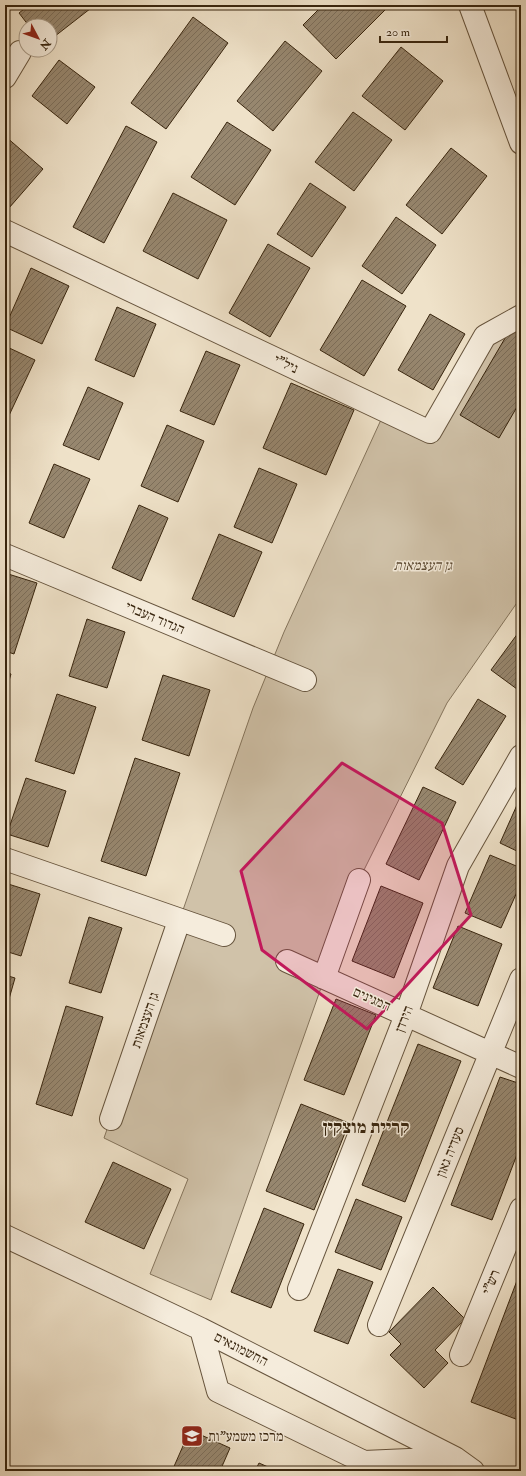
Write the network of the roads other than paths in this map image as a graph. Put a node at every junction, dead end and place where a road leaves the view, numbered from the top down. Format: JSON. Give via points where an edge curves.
{"nodes":[{"id":1,"x":470,"y":5,"type":"edge"},
{"id":2,"x":18,"y":55,"type":"edge"},
{"id":3,"x":5,"y":77,"type":"edge"},
{"id":4,"x":521,"y":144,"type":"edge"},
{"id":5,"x":5,"y":231,"type":"edge"},
{"id":6,"x":521,"y":316,"type":"edge"},
{"id":7,"x":5,"y":555,"type":"edge"},
{"id":8,"x":305,"y":680,"type":"dead end"},
{"id":9,"x":521,"y":756,"type":"edge"},
{"id":10,"x":5,"y":859,"type":"edge"},
{"id":11,"x":359,"y":880,"type":"dead end"},
{"id":12,"x":179,"y":920,"type":"junction"},
{"id":13,"x":224,"y":935,"type":"dead end"},
{"id":14,"x":287,"y":961,"type":"dead end"},
{"id":15,"x":324,"y":978,"type":"junction"},
{"id":16,"x":521,"y":979,"type":"edge"},
{"id":17,"x":406,"y":1014,"type":"junction"},
{"id":18,"x":491,"y":1053,"type":"junction"},
{"id":19,"x":521,"y":1067,"type":"edge"},
{"id":20,"x":111,"y":1119,"type":"dead end"},
{"id":21,"x":521,"y":1209,"type":"edge"},
{"id":22,"x":5,"y":1236,"type":"edge"},
{"id":23,"x":299,"y":1289,"type":"dead end"},
{"id":24,"x":379,"y":1325,"type":"dead end"},
{"id":25,"x":201,"y":1329,"type":"junction"},
{"id":26,"x":461,"y":1355,"type":"dead end"},
{"id":27,"x":455,"y":1458,"type":"junction"},
{"id":28,"x":473,"y":1471,"type":"edge"}],
"edges":[{"from":1,"to":4,"type":"street"},
{"from":2,"to":3,"type":"street"},
{"from":5,"to":6,"type":"street","name":"ניל\"י","via":[[430,432],[485,336]]},
{"from":7,"to":8,"type":"street","name":"הגדוד העברי"},
{"from":9,"to":17,"type":"street","name":"הירדן","via":[[458,866]]},
{"from":10,"to":12,"type":"street"},
{"from":11,"to":15,"type":"street"},
{"from":12,"to":13,"type":"street"},
{"from":12,"to":20,"type":"street","name":"גן העצמאות"},
{"from":14,"to":15,"type":"street","name":"המגינים"},
{"from":15,"to":17,"type":"street","name":"המגינים"},
{"from":16,"to":18,"type":"street","name":"סעדיה גאון"},
{"from":17,"to":18,"type":"street","name":"המגינים"},
{"from":17,"to":23,"type":"street","name":"הירדן"},
{"from":18,"to":19,"type":"street","name":"המגינים"},
{"from":18,"to":24,"type":"street","name":"סעדיה גאון"},
{"from":21,"to":26,"type":"street","name":"רש\"י"},
{"from":22,"to":25,"type":"street","name":"החשמונאים"},
{"from":25,"to":27,"type":"street","name":"החשמונאים"},
{"from":25,"to":27,"type":"street","via":[[218,1391],[364,1462]]},
{"from":27,"to":28,"type":"street","name":"החשמונאים"}]}
